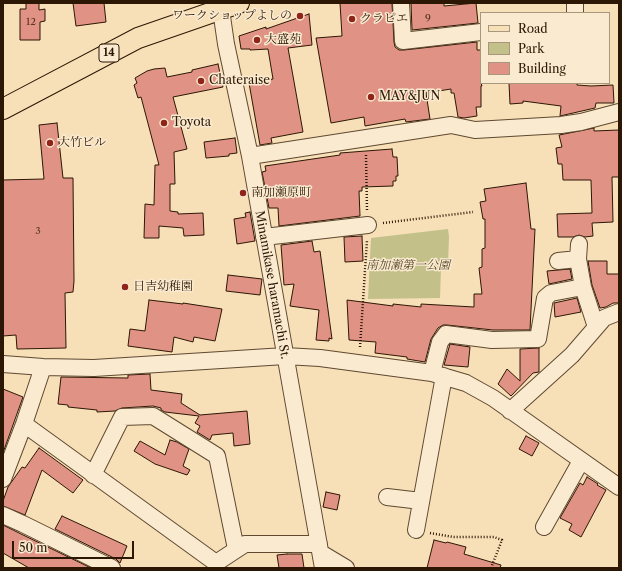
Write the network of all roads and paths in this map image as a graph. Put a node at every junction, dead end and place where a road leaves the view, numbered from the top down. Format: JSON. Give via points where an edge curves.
{"nodes":[{"id":1,"x":400,"y":3,"type":"edge"},
{"id":2,"x":227,"y":5,"type":"edge"},
{"id":3,"x":480,"y":32,"type":"edge"},
{"id":4,"x":3,"y":109,"type":"edge"},
{"id":5,"x":619,"y":112,"type":"edge"},
{"id":6,"x":366,"y":138,"type":"junction"},
{"id":7,"x":250,"y":156,"type":"junction"},
{"id":8,"x":473,"y":212,"type":"dead end"},
{"id":9,"x":368,"y":225,"type":"junction"},
{"id":10,"x":264,"y":237,"type":"junction"},
{"id":11,"x":558,"y":261,"type":"dead end"},
{"id":12,"x":583,"y":288,"type":"junction"},
{"id":13,"x":619,"y":312,"type":"edge"},
{"id":14,"x":596,"y":327,"type":"junction"},
{"id":15,"x":285,"y":356,"type":"junction"},
{"id":16,"x":3,"y":364,"type":"edge"},
{"id":17,"x":359,"y":364,"type":"junction"},
{"id":18,"x":43,"y":367,"type":"junction"},
{"id":19,"x":438,"y":375,"type":"junction"},
{"id":20,"x":510,"y":411,"type":"junction"},
{"id":21,"x":24,"y":424,"type":"junction"},
{"id":22,"x":581,"y":461,"type":"junction"},
{"id":23,"x":93,"y":475,"type":"junction"},
{"id":24,"x":3,"y":479,"type":"edge"},
{"id":25,"x":619,"y":487,"type":"edge"},
{"id":26,"x":387,"y":497,"type":"dead end"},
{"id":27,"x":421,"y":501,"type":"junction"},
{"id":28,"x":3,"y":515,"type":"edge"},
{"id":29,"x":544,"y":527,"type":"dead end"},
{"id":30,"x":416,"y":530,"type":"joint"},
{"id":31,"x":236,"y":549,"type":"junction"},
{"id":32,"x":321,"y":555,"type":"edge"},
{"id":33,"x":112,"y":568,"type":"edge"},
{"id":34,"x":346,"y":568,"type":"edge"},
{"id":35,"x":491,"y":568,"type":"edge"}],
"edges":[{"from":1,"to":3,"type":"street","via":[[403,40]]},
{"from":2,"to":4,"type":"main road","number":"14","via":[[138,38]]},
{"from":2,"to":7,"type":"street","name":"Minamikase haramachi St.","via":[[226,44]]},
{"from":5,"to":6,"type":"street","via":[[561,125],[475,130],[451,125]]},
{"from":6,"to":7,"type":"street"},
{"from":6,"to":9,"type":"path"},
{"from":7,"to":10,"type":"street","name":"Minamikase haramachi St."},
{"from":8,"to":9,"type":"path"},
{"from":9,"to":10,"type":"street"},
{"from":9,"to":17,"type":"path"},
{"from":10,"to":15,"type":"street","name":"Minamikase haramachi St."},
{"from":11,"to":12,"type":"street","via":[[578,252]]},
{"from":12,"to":14,"type":"street"},
{"from":12,"to":19,"type":"street","via":[[551,294],[545,298],[538,339],[492,340],[446,334],[440,342]]},
{"from":13,"to":14,"type":"street","via":[[604,318]]},
{"from":14,"to":20,"type":"street","via":[[572,355]]},
{"from":15,"to":17,"type":"street"},
{"from":15,"to":18,"type":"street","via":[[94,368]]},
{"from":15,"to":32,"type":"street","name":"Minamikase haramachi St."},
{"from":16,"to":18,"type":"street"},
{"from":17,"to":19,"type":"street"},
{"from":18,"to":21,"type":"street"},
{"from":19,"to":20,"type":"street","via":[[466,383]]},
{"from":19,"to":27,"type":"street"},
{"from":20,"to":22,"type":"street"},
{"from":21,"to":23,"type":"street"},
{"from":21,"to":24,"type":"street"},
{"from":22,"to":25,"type":"street"},
{"from":22,"to":29,"type":"street"},
{"from":23,"to":31,"type":"street","via":[[216,563]]},
{"from":23,"to":31,"type":"street","via":[[122,417],[153,416],[217,456]]},
{"from":26,"to":27,"type":"street"},
{"from":27,"to":30,"type":"street"},
{"from":28,"to":33,"type":"street"},
{"from":30,"to":35,"type":"path","via":[[453,537],[494,537],[502,540]]},
{"from":31,"to":32,"type":"street","via":[[245,544]]},
{"from":32,"to":34,"type":"street"}]}
